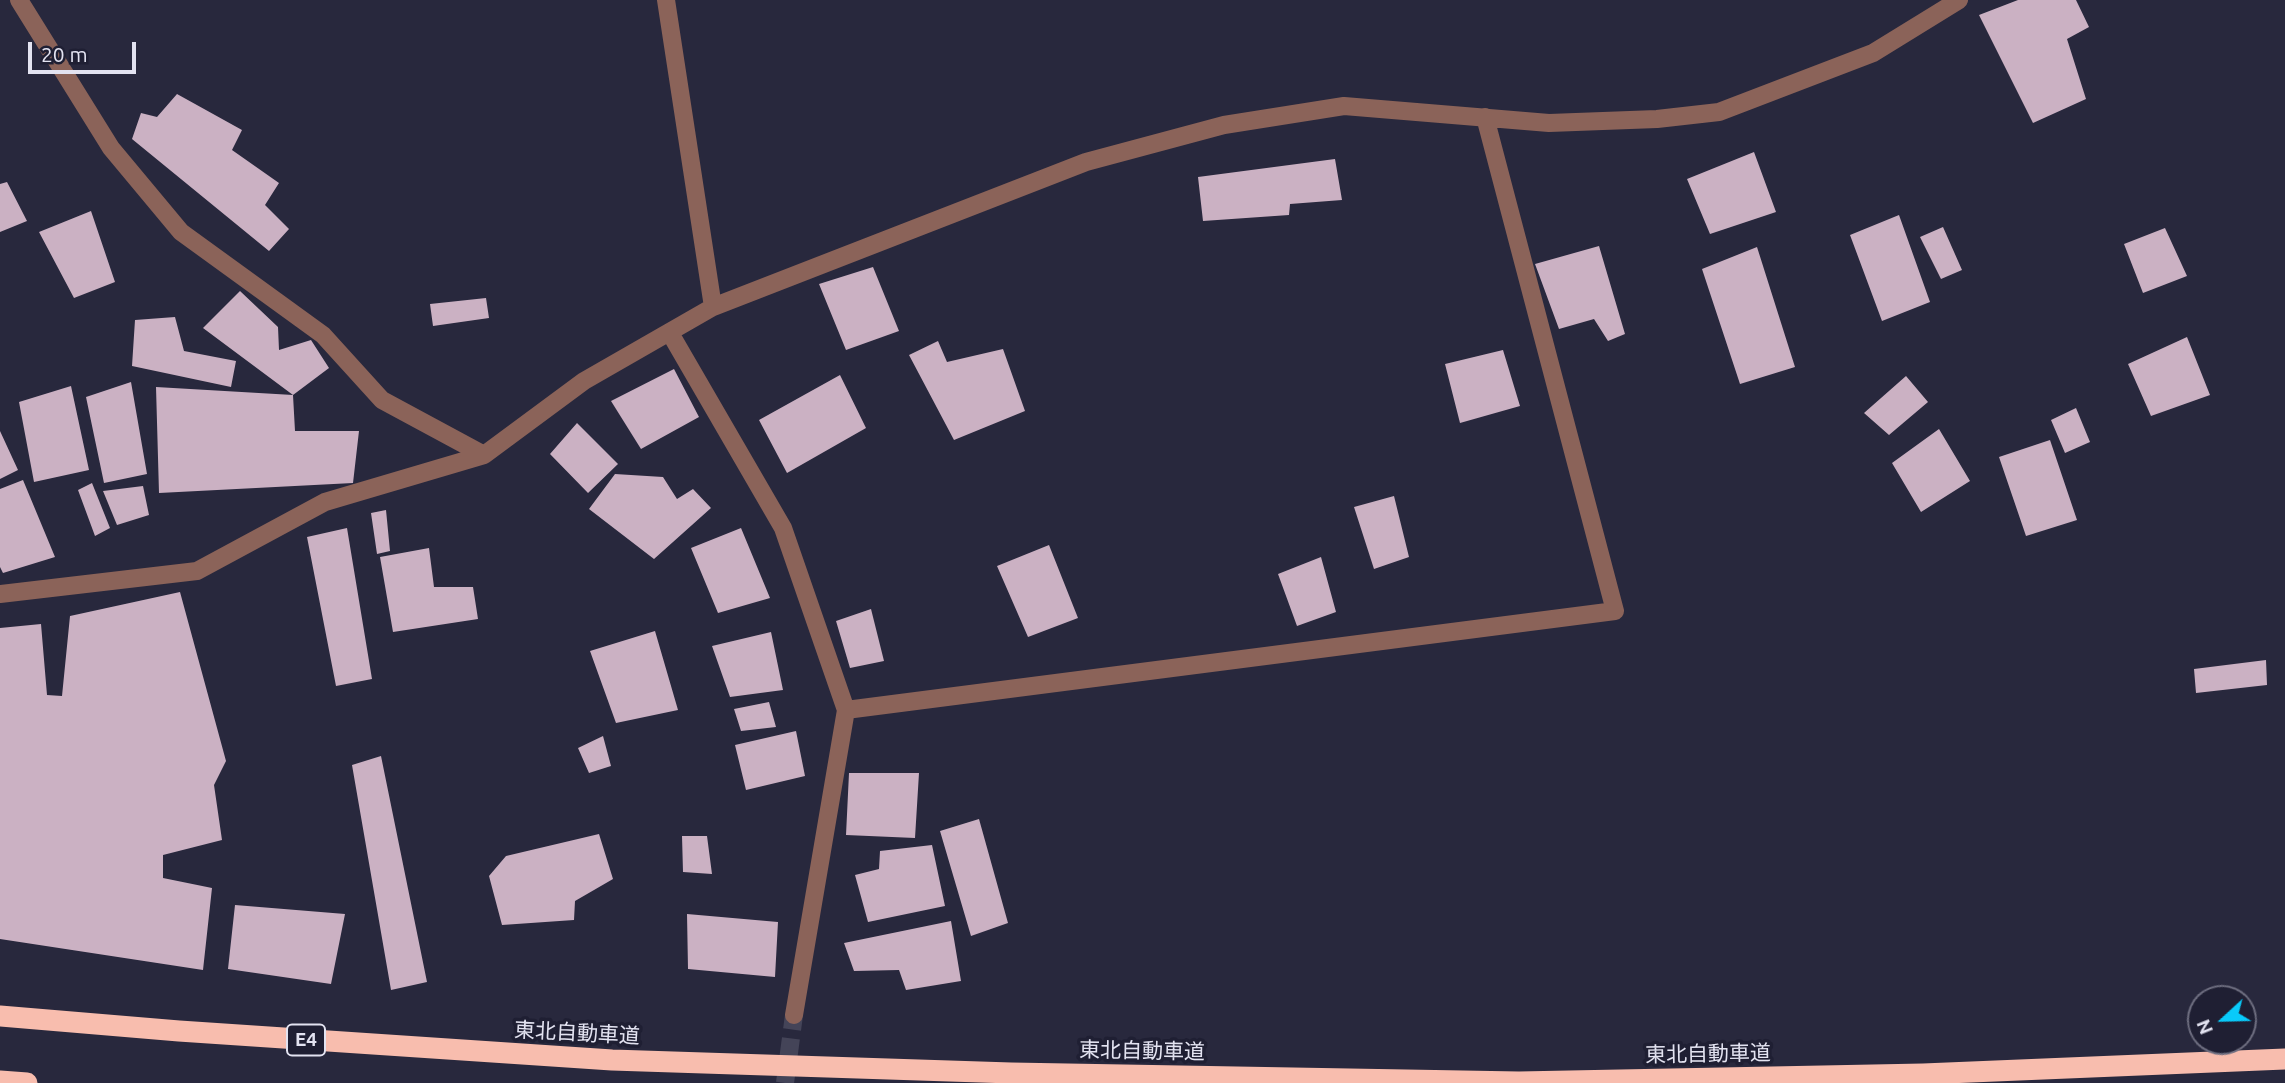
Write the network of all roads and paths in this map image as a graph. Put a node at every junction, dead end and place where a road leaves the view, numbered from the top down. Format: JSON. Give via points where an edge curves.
{"nodes":[{"id":1,"x":19,"y":0,"type":"edge"},
{"id":2,"x":666,"y":0,"type":"edge"},
{"id":3,"x":1959,"y":0,"type":"edge"},
{"id":4,"x":1485,"y":117,"type":"junction"},
{"id":5,"x":713,"y":307,"type":"junction"},
{"id":6,"x":670,"y":333,"type":"junction"},
{"id":7,"x":484,"y":455,"type":"junction"},
{"id":8,"x":0,"y":594,"type":"edge"},
{"id":9,"x":846,"y":710,"type":"junction"},
{"id":10,"x":794,"y":1015,"type":"tunnel mouth"},
{"id":11,"x":0,"y":1016,"type":"edge"},
{"id":12,"x":2285,"y":1059,"type":"edge"},
{"id":13,"x":0,"y":1081,"type":"edge"},
{"id":14,"x":27,"y":1083,"type":"edge"}],
"edges":[{"from":1,"to":7,"type":"street","via":[[111,148],[181,232],[323,335],[382,400]]},
{"from":2,"to":5,"type":"street"},
{"from":3,"to":4,"type":"street","via":[[1873,53],[1719,112],[1549,123]]},
{"from":4,"to":5,"type":"street","via":[[1344,106],[1223,125],[1086,162]]},
{"from":4,"to":9,"type":"street","via":[[1615,611]]},
{"from":5,"to":6,"type":"street"},
{"from":6,"to":7,"type":"street","via":[[584,381]]},
{"from":6,"to":9,"type":"street","via":[[783,528]]},
{"from":7,"to":8,"type":"street","via":[[325,502],[198,571]]},
{"from":9,"to":10,"type":"street"},
{"from":11,"to":12,"type":"highway","name":"東北自動車道","number":"E4","via":[[612,1060],[1011,1073],[1505,1082],[1923,1074]]},
{"from":13,"to":14,"type":"highway"}]}
